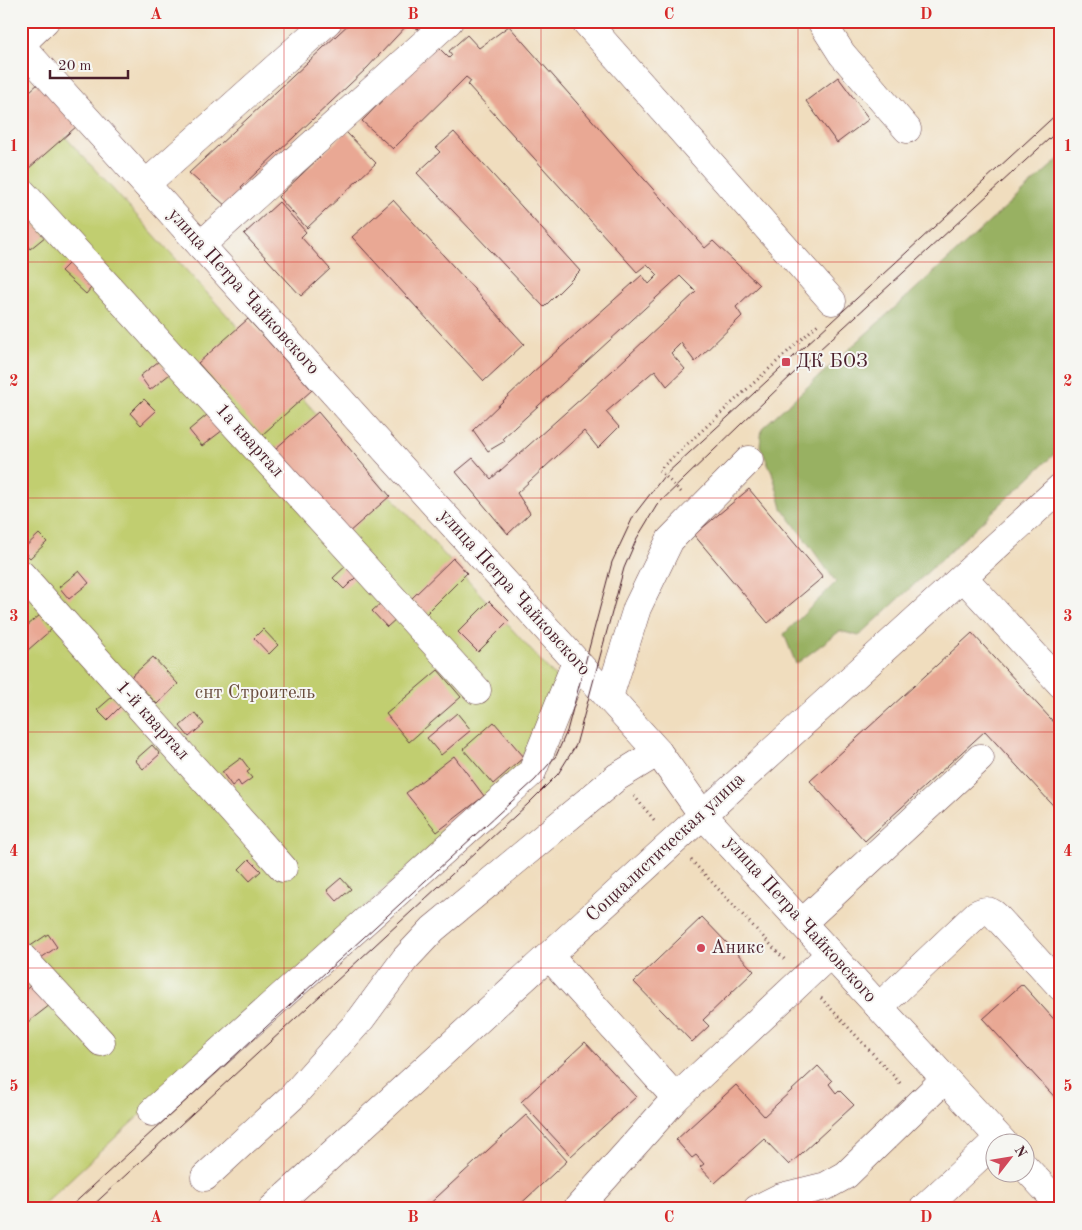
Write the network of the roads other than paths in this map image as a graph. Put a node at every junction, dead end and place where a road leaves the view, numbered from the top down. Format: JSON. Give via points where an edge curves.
{"nodes":[{"id":1,"x":45,"y":21,"type":"edge"},
{"id":2,"x":328,"y":21,"type":"edge"},
{"id":3,"x":449,"y":21,"type":"edge"},
{"id":4,"x":585,"y":21,"type":"edge"},
{"id":5,"x":821,"y":21,"type":"edge"},
{"id":6,"x":21,"y":45,"type":"edge"},
{"id":7,"x":907,"y":129,"type":"dead end"},
{"id":8,"x":146,"y":184,"type":"junction"},
{"id":9,"x":21,"y":191,"type":"edge"},
{"id":10,"x":201,"y":245,"type":"junction"},
{"id":11,"x":832,"y":301,"type":"road end"},
{"id":12,"x":749,"y":460,"type":"dead end"},
{"id":13,"x":1061,"y":487,"type":"edge"},
{"id":14,"x":21,"y":574,"type":"edge"},
{"id":15,"x":963,"y":577,"type":"junction"},
{"id":16,"x":576,"y":662,"type":"junction"},
{"id":17,"x":1061,"y":684,"type":"edge"},
{"id":18,"x":477,"y":690,"type":"dead end"},
{"id":19,"x":609,"y":697,"type":"junction"},
{"id":20,"x":658,"y":752,"type":"junction"},
{"id":21,"x":980,"y":758,"type":"dead end"},
{"id":22,"x":702,"y":814,"type":"junction"},
{"id":23,"x":283,"y":868,"type":"dead end"},
{"id":24,"x":802,"y":923,"type":"junction"},
{"id":25,"x":830,"y":954,"type":"junction"},
{"id":26,"x":21,"y":956,"type":"edge"},
{"id":27,"x":549,"y":956,"type":"junction"},
{"id":28,"x":1061,"y":987,"type":"edge"},
{"id":29,"x":879,"y":1007,"type":"junction"},
{"id":30,"x":101,"y":1042,"type":"dead end"},
{"id":31,"x":945,"y":1079,"type":"junction"},
{"id":32,"x":676,"y":1098,"type":"junction"},
{"id":33,"x":152,"y":1112,"type":"dead end"},
{"id":34,"x":990,"y":1132,"type":"edge"},
{"id":35,"x":984,"y":1155,"type":"edge"},
{"id":36,"x":205,"y":1177,"type":"dead end"},
{"id":37,"x":1034,"y":1177,"type":"edge"},
{"id":38,"x":589,"y":1205,"type":"edge"},
{"id":39,"x":1061,"y":1206,"type":"edge"},
{"id":40,"x":272,"y":1209,"type":"edge"},
{"id":41,"x":757,"y":1209,"type":"edge"},
{"id":42,"x":924,"y":1209,"type":"edge"}],
"edges":[{"from":1,"to":6,"type":"street"},
{"from":2,"to":8,"type":"street"},
{"from":3,"to":10,"type":"street"},
{"from":4,"to":11,"type":"street"},
{"from":5,"to":7,"type":"street","via":[[842,54]]},
{"from":6,"to":8,"type":"street","name":"улица Петра Чайковского"},
{"from":8,"to":10,"type":"street","name":"улица Петра Чайковского"},
{"from":9,"to":18,"type":"street","name":"1а квартал"},
{"from":10,"to":16,"type":"street","name":"улица Петра Чайковского"},
{"from":12,"to":19,"type":"street","via":[[670,540],[637,608]]},
{"from":13,"to":15,"type":"street","name":"Социалистическая улица"},
{"from":14,"to":23,"type":"street","name":"1-й квартал"},
{"from":15,"to":17,"type":"street"},
{"from":15,"to":22,"type":"street","name":"Социалистическая улица"},
{"from":16,"to":19,"type":"street","name":"улица Петра Чайковского"},
{"from":16,"to":33,"type":"street","via":[[532,772]]},
{"from":19,"to":20,"type":"street","name":"улица Петра Чайковского"},
{"from":20,"to":22,"type":"street","name":"улица Петра Чайковского"},
{"from":20,"to":36,"type":"street","via":[[617,778],[433,929],[405,959],[361,1019],[292,1097]]},
{"from":21,"to":24,"type":"street"},
{"from":22,"to":24,"type":"street","name":"улица Петра Чайковского"},
{"from":22,"to":27,"type":"street","name":"Социалистическая улица"},
{"from":24,"to":25,"type":"street","name":"улица Петра Чайковского"},
{"from":25,"to":29,"type":"street","name":"улица Петра Чайковского"},
{"from":25,"to":32,"type":"street"},
{"from":26,"to":30,"type":"street"},
{"from":27,"to":32,"type":"street"},
{"from":27,"to":40,"type":"street","name":"Социалистическая улица"},
{"from":28,"to":29,"type":"street","via":[[996,916],[982,911]]},
{"from":29,"to":31,"type":"street","name":"улица Петра Чайковского"},
{"from":31,"to":34,"type":"street","name":"улица Петра Чайковского"},
{"from":31,"to":41,"type":"street","via":[[846,1175],[826,1186],[780,1197]]},
{"from":32,"to":38,"type":"street"},
{"from":35,"to":42,"type":"street"},
{"from":37,"to":39,"type":"street"}]}
